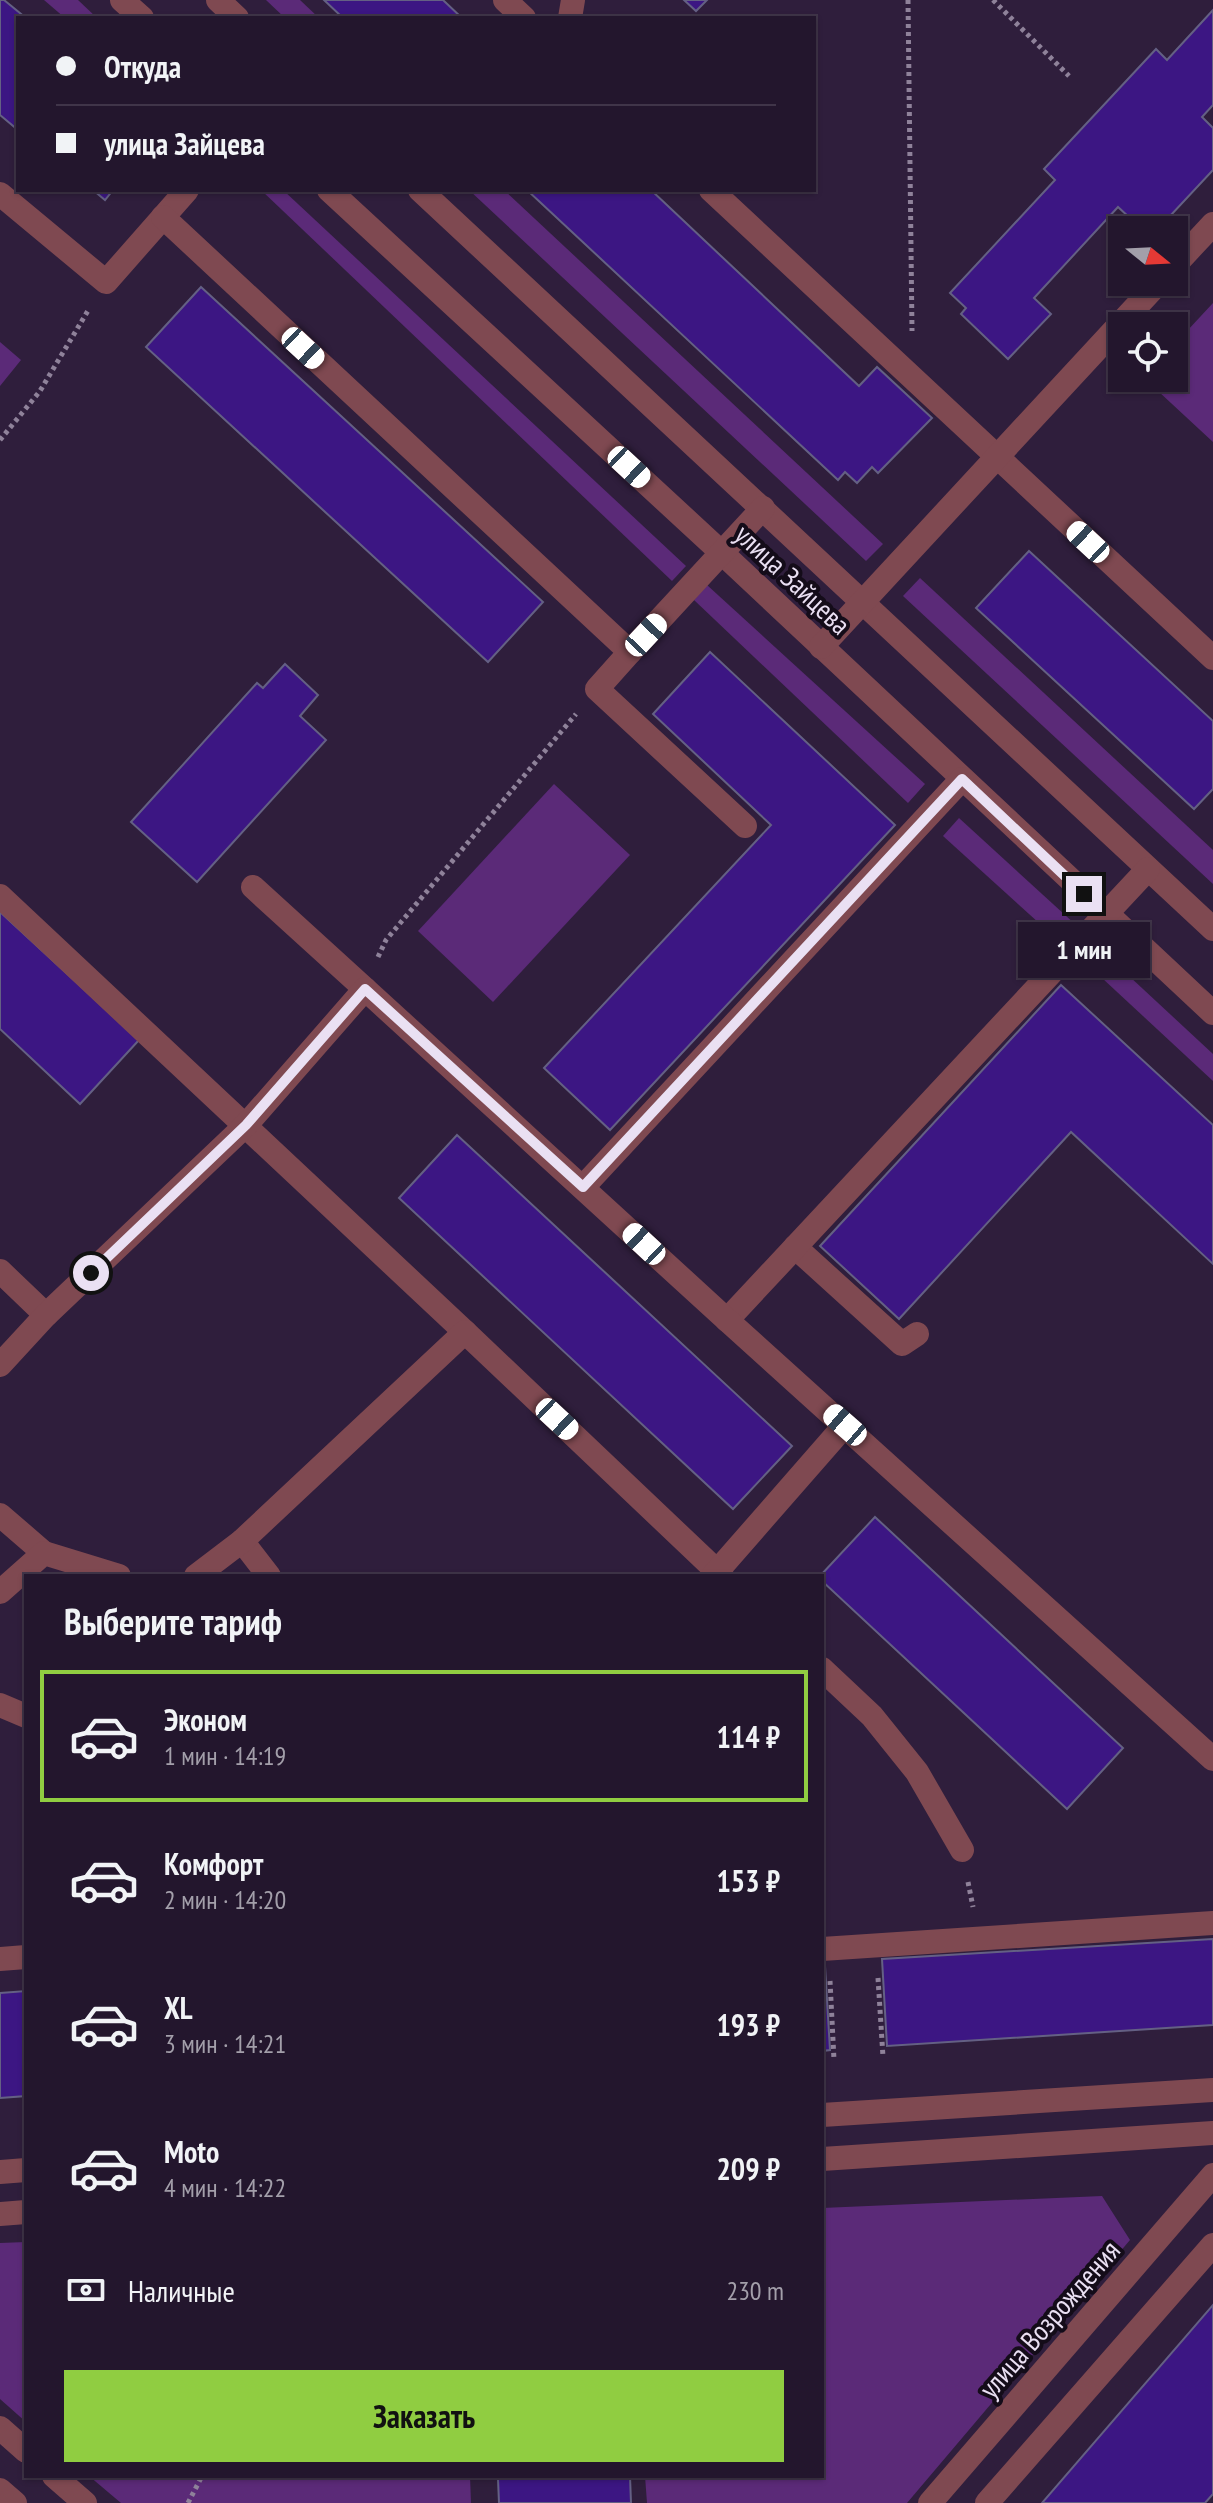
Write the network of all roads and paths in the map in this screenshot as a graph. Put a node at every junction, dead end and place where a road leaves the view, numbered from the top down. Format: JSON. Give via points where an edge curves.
{"nodes":[{"id":1,"x":122,"y":0,"type":"edge"},
{"id":2,"x":218,"y":0,"type":"edge"},
{"id":3,"x":505,"y":0,"type":"edge"},
{"id":4,"x":908,"y":0,"type":"edge"},
{"id":5,"x":993,"y":0,"type":"edge"},
{"id":6,"x":140,"y":16,"type":"edge"},
{"id":7,"x":235,"y":16,"type":"edge"},
{"id":8,"x":522,"y":16,"type":"edge"},
{"id":9,"x":1069,"y":76,"type":"dead end"},
{"id":10,"x":185,"y":192,"type":"edge"},
{"id":11,"x":331,"y":192,"type":"edge"},
{"id":12,"x":422,"y":192,"type":"edge"},
{"id":13,"x":713,"y":192,"type":"edge"},
{"id":14,"x":0,"y":194,"type":"edge"},
{"id":15,"x":163,"y":217,"type":"junction"},
{"id":16,"x":1213,"y":224,"type":"edge"},
{"id":17,"x":1188,"y":251,"type":"edge"},
{"id":18,"x":106,"y":282,"type":"junction"},
{"id":19,"x":1146,"y":296,"type":"edge"},
{"id":20,"x":912,"y":377,"type":"junction"},
{"id":21,"x":0,"y":440,"type":"edge"},
{"id":22,"x":997,"y":458,"type":"junction"},
{"id":23,"x":763,"y":508,"type":"junction"},
{"id":24,"x":722,"y":553,"type":"junction"},
{"id":25,"x":862,"y":601,"type":"junction"},
{"id":26,"x":821,"y":647,"type":"junction"},
{"id":27,"x":630,"y":652,"type":"junction"},
{"id":28,"x":1213,"y":658,"type":"edge"},
{"id":29,"x":597,"y":689,"type":"junction"},
{"id":30,"x":962,"y":779,"type":"junction"},
{"id":31,"x":745,"y":826,"type":"dead end"},
{"id":32,"x":1148,"y":869,"type":"junction"},
{"id":33,"x":253,"y":887,"type":"dead end"},
{"id":34,"x":0,"y":896,"type":"edge"},
{"id":35,"x":1105,"y":914,"type":"junction"},
{"id":36,"x":1213,"y":929,"type":"edge"},
{"id":37,"x":365,"y":989,"type":"junction"},
{"id":38,"x":1213,"y":1013,"type":"edge"},
{"id":39,"x":246,"y":1125,"type":"junction"},
{"id":40,"x":583,"y":1187,"type":"junction"},
{"id":41,"x":795,"y":1247,"type":"junction"},
{"id":42,"x":0,"y":1271,"type":"edge"},
{"id":43,"x":46,"y":1315,"type":"junction"},
{"id":44,"x":727,"y":1320,"type":"junction"},
{"id":45,"x":465,"y":1332,"type":"junction"},
{"id":46,"x":917,"y":1334,"type":"dead end"},
{"id":47,"x":0,"y":1365,"type":"edge"},
{"id":48,"x":845,"y":1425,"type":"junction"},
{"id":49,"x":0,"y":1515,"type":"edge"},
{"id":50,"x":242,"y":1541,"type":"junction"},
{"id":51,"x":44,"y":1553,"type":"junction"},
{"id":52,"x":112,"y":1574,"type":"edge"},
{"id":53,"x":199,"y":1574,"type":"edge"},
{"id":54,"x":267,"y":1574,"type":"edge"},
{"id":55,"x":717,"y":1574,"type":"edge"},
{"id":56,"x":719,"y":1574,"type":"edge"},
{"id":57,"x":0,"y":1592,"type":"edge"},
{"id":58,"x":824,"y":1671,"type":"edge"},
{"id":59,"x":0,"y":1705,"type":"edge"},
{"id":60,"x":24,"y":1715,"type":"edge"},
{"id":61,"x":1213,"y":1759,"type":"edge"},
{"id":62,"x":962,"y":1850,"type":"joint"},
{"id":63,"x":1213,"y":1923,"type":"edge"},
{"id":64,"x":980,"y":1939,"type":"junction"},
{"id":65,"x":876,"y":1945,"type":"junction"},
{"id":66,"x":825,"y":1948,"type":"edge"},
{"id":67,"x":24,"y":1957,"type":"edge"},
{"id":68,"x":0,"y":1959,"type":"edge"},
{"id":69,"x":883,"y":2057,"type":"dead end"},
{"id":70,"x":834,"y":2060,"type":"dead end"},
{"id":71,"x":1213,"y":2090,"type":"edge"},
{"id":72,"x":824,"y":2115,"type":"edge"},
{"id":73,"x":1213,"y":2133,"type":"edge"},
{"id":74,"x":824,"y":2159,"type":"edge"},
{"id":75,"x":24,"y":2170,"type":"edge"},
{"id":76,"x":0,"y":2172,"type":"edge"},
{"id":77,"x":1213,"y":2175,"type":"edge"},
{"id":78,"x":24,"y":2212,"type":"edge"},
{"id":79,"x":0,"y":2214,"type":"edge"},
{"id":80,"x":1213,"y":2245,"type":"edge"},
{"id":81,"x":0,"y":2428,"type":"edge"},
{"id":82,"x":24,"y":2449,"type":"edge"},
{"id":83,"x":56,"y":2478,"type":"edge"},
{"id":84,"x":201,"y":2478,"type":"edge"},
{"id":85,"x":0,"y":2490,"type":"edge"},
{"id":86,"x":15,"y":2503,"type":"edge"},
{"id":87,"x":85,"y":2503,"type":"edge"},
{"id":88,"x":188,"y":2503,"type":"edge"},
{"id":89,"x":930,"y":2503,"type":"edge"},
{"id":90,"x":987,"y":2503,"type":"edge"}],
"edges":[{"from":1,"to":6,"type":"street"},
{"from":2,"to":7,"type":"street"},
{"from":3,"to":8,"type":"street"},
{"from":4,"to":20,"type":"path"},
{"from":5,"to":9,"type":"path"},
{"from":10,"to":15,"type":"street"},
{"from":11,"to":24,"type":"street","name":"улица Зайцева"},
{"from":12,"to":23,"type":"street","name":"улица Зайцева"},
{"from":13,"to":20,"type":"street"},
{"from":14,"to":18,"type":"street"},
{"from":15,"to":18,"type":"street"},
{"from":15,"to":27,"type":"street"},
{"from":16,"to":17,"type":"street"},
{"from":18,"to":21,"type":"path","via":[[40,391]]},
{"from":19,"to":22,"type":"street"},
{"from":20,"to":22,"type":"street"},
{"from":22,"to":25,"type":"street"},
{"from":22,"to":28,"type":"street"},
{"from":23,"to":24,"type":"street"},
{"from":23,"to":25,"type":"street","name":"улица Зайцева"},
{"from":24,"to":26,"type":"street","name":"улица Зайцева"},
{"from":24,"to":27,"type":"street"},
{"from":25,"to":26,"type":"street"},
{"from":25,"to":32,"type":"street","name":"улица Зайцева"},
{"from":26,"to":30,"type":"street","name":"улица Зайцева"},
{"from":27,"to":29,"type":"street"},
{"from":29,"to":31,"type":"street"},
{"from":29,"to":37,"type":"path","via":[[386,940]]},
{"from":30,"to":35,"type":"street","name":"улица Зайцева"},
{"from":30,"to":40,"type":"street"},
{"from":32,"to":35,"type":"street"},
{"from":32,"to":36,"type":"street","name":"улица Зайцева"},
{"from":33,"to":37,"type":"street"},
{"from":34,"to":39,"type":"street"},
{"from":35,"to":38,"type":"street","name":"улица Зайцева"},
{"from":35,"to":41,"type":"street"},
{"from":37,"to":39,"type":"street"},
{"from":37,"to":40,"type":"street"},
{"from":39,"to":43,"type":"street"},
{"from":39,"to":45,"type":"street"},
{"from":40,"to":44,"type":"street"},
{"from":41,"to":44,"type":"street"},
{"from":41,"to":46,"type":"street","via":[[902,1344]]},
{"from":42,"to":43,"type":"street"},
{"from":43,"to":47,"type":"street"},
{"from":44,"to":48,"type":"street"},
{"from":45,"to":50,"type":"street"},
{"from":45,"to":55,"type":"street"},
{"from":48,"to":56,"type":"street"},
{"from":48,"to":61,"type":"street"},
{"from":49,"to":51,"type":"street"},
{"from":50,"to":53,"type":"street"},
{"from":50,"to":54,"type":"street"},
{"from":51,"to":52,"type":"street"},
{"from":51,"to":57,"type":"street"},
{"from":58,"to":62,"type":"street","via":[[872,1716],[917,1772]]},
{"from":59,"to":60,"type":"street"},
{"from":62,"to":64,"type":"path"},
{"from":63,"to":64,"type":"street"},
{"from":64,"to":65,"type":"street"},
{"from":65,"to":66,"type":"street"},
{"from":65,"to":69,"type":"path"},
{"from":66,"to":70,"type":"path"},
{"from":67,"to":68,"type":"street"},
{"from":71,"to":72,"type":"street"},
{"from":73,"to":74,"type":"street"},
{"from":75,"to":76,"type":"street"},
{"from":77,"to":89,"type":"street","name":"улица Возрождения"},
{"from":78,"to":79,"type":"street"},
{"from":80,"to":90,"type":"street"},
{"from":81,"to":82,"type":"street"},
{"from":83,"to":87,"type":"street"},
{"from":84,"to":88,"type":"path"},
{"from":85,"to":86,"type":"street"}]}
